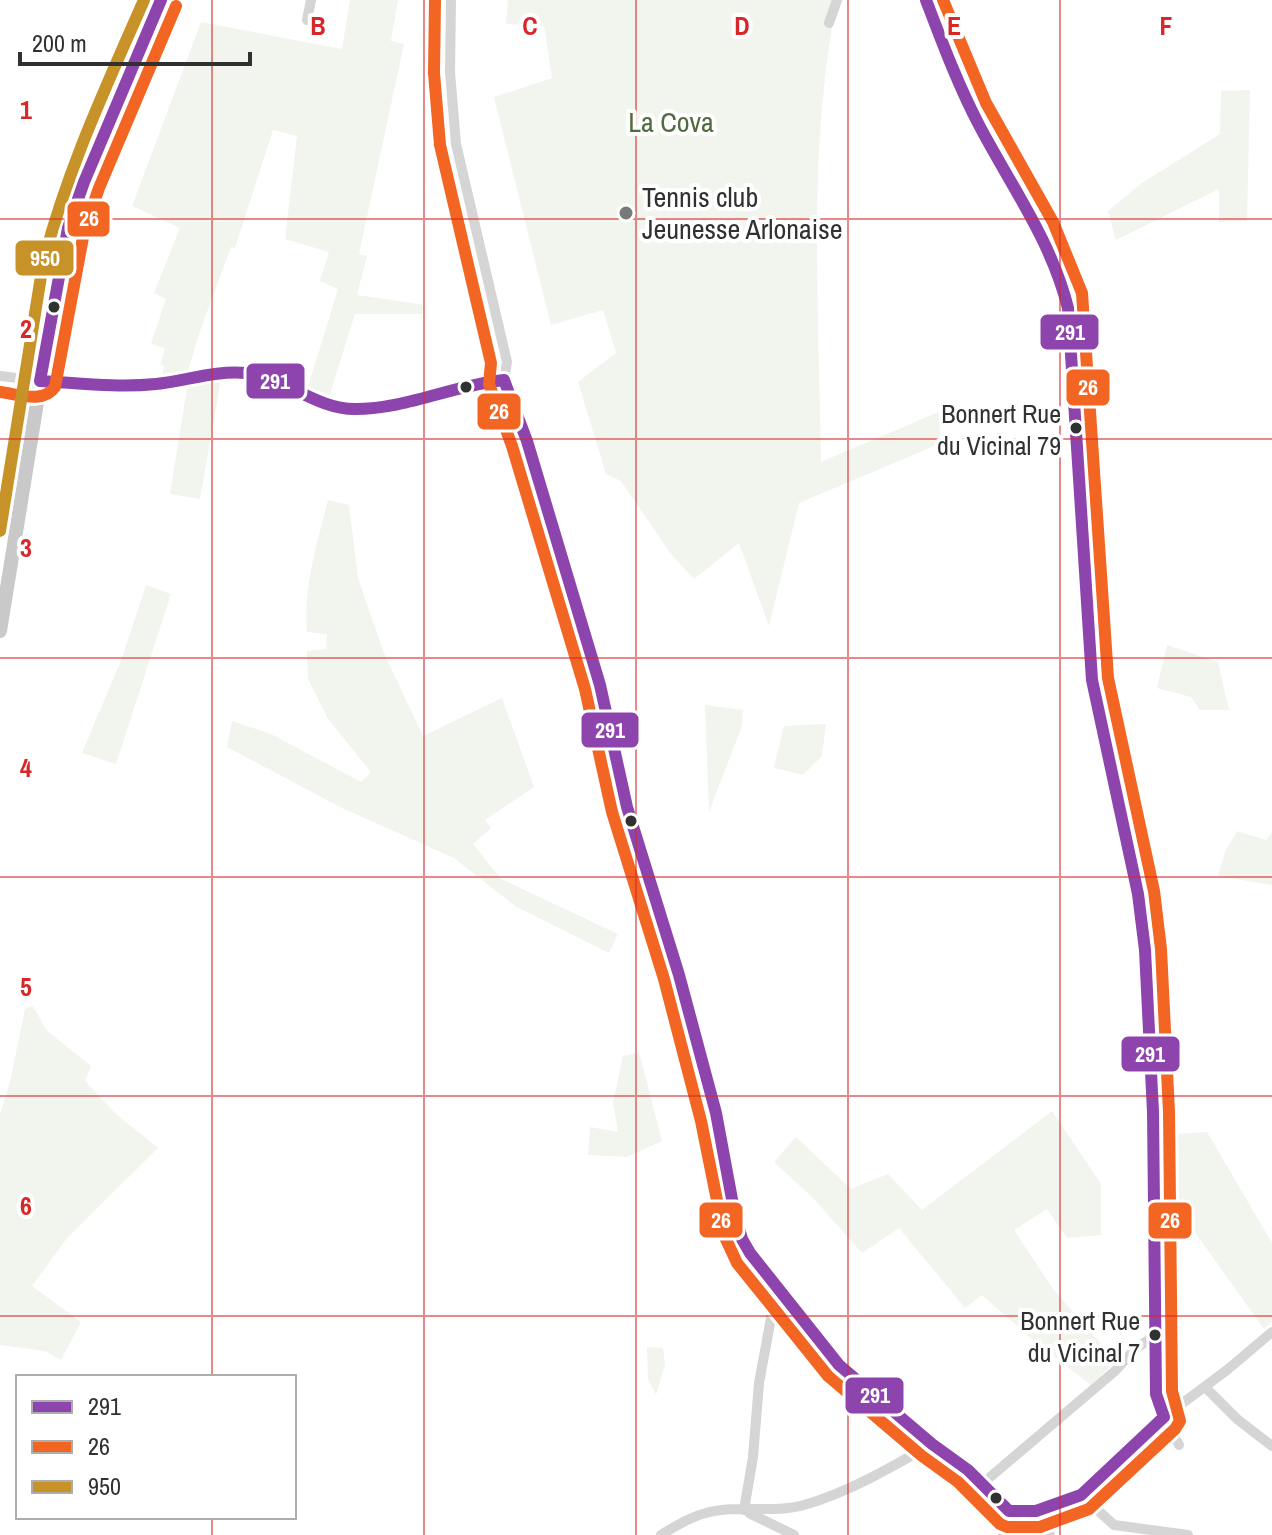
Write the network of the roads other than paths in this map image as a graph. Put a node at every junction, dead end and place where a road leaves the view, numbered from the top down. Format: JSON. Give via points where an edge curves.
{"nodes":[{"id":1,"x":161,"y":0,"type":"edge"},
{"id":2,"x":311,"y":0,"type":"edge"},
{"id":3,"x":451,"y":0,"type":"edge"},
{"id":4,"x":837,"y":0,"type":"edge"},
{"id":5,"x":926,"y":0,"type":"edge"},
{"id":6,"x":307,"y":20,"type":"dead end"},
{"id":7,"x":829,"y":23,"type":"dead end"},
{"id":8,"x":0,"y":376,"type":"edge"},
{"id":9,"x":504,"y":380,"type":"junction"},
{"id":10,"x":40,"y":381,"type":"junction"},
{"id":11,"x":0,"y":631,"type":"edge"},
{"id":12,"x":779,"y":1289,"type":"junction"},
{"id":13,"x":1272,"y":1332,"type":"edge"},
{"id":14,"x":1156,"y":1341,"type":"junction"},
{"id":15,"x":1205,"y":1387,"type":"junction"},
{"id":16,"x":1164,"y":1417,"type":"junction"},
{"id":17,"x":932,"y":1444,"type":"junction"},
{"id":18,"x":1179,"y":1445,"type":"dead end"},
{"id":19,"x":1272,"y":1446,"type":"edge"},
{"id":20,"x":982,"y":1484,"type":"junction"},
{"id":21,"x":1081,"y":1495,"type":"junction"},
{"id":22,"x":744,"y":1510,"type":"junction"},
{"id":23,"x":1009,"y":1511,"type":"junction"},
{"id":24,"x":1036,"y":1511,"type":"junction"},
{"id":25,"x":1114,"y":1530,"type":"edge"},
{"id":26,"x":661,"y":1535,"type":"edge"},
{"id":27,"x":794,"y":1535,"type":"edge"},
{"id":28,"x":1003,"y":1535,"type":"edge"},
{"id":29,"x":1050,"y":1535,"type":"edge"},
{"id":30,"x":1188,"y":1535,"type":"edge"}],
"edges":[{"from":1,"to":10,"type":"main road","via":[[68,228]]},
{"from":2,"to":6,"type":"street"},
{"from":3,"to":9,"type":"street","via":[[452,114],[507,362]]},
{"from":4,"to":7,"type":"street"},
{"from":5,"to":14,"type":"street","via":[[979,124],[1050,253],[1066,296],[1092,680],[1143,921],[1153,1112]]},
{"from":8,"to":10,"type":"street"},
{"from":9,"to":10,"type":"street","via":[[359,409],[326,403],[277,380],[244,373],[155,384]]},
{"from":9,"to":12,"type":"street","via":[[600,685],[627,807],[716,1113],[738,1228]]},
{"from":10,"to":11,"type":"main road"},
{"from":12,"to":17,"type":"street","via":[[839,1365]]},
{"from":12,"to":22,"type":"street","via":[[759,1383]]},
{"from":13,"to":15,"type":"street"},
{"from":14,"to":16,"type":"street","via":[[1157,1401]]},
{"from":14,"to":20,"type":"street","via":[[1135,1349]]},
{"from":15,"to":16,"type":"street"},
{"from":15,"to":19,"type":"street"},
{"from":16,"to":18,"type":"street"},
{"from":16,"to":21,"type":"street"},
{"from":17,"to":20,"type":"street"},
{"from":17,"to":22,"type":"street","via":[[821,1499],[780,1510]]},
{"from":20,"to":23,"type":"street"},
{"from":21,"to":24,"type":"street"},
{"from":21,"to":25,"type":"street"},
{"from":22,"to":26,"type":"street","via":[[708,1512]]},
{"from":22,"to":27,"type":"street"},
{"from":23,"to":24,"type":"street"},
{"from":23,"to":28,"type":"street"},
{"from":24,"to":29,"type":"street"},
{"from":25,"to":30,"type":"street"}]}
